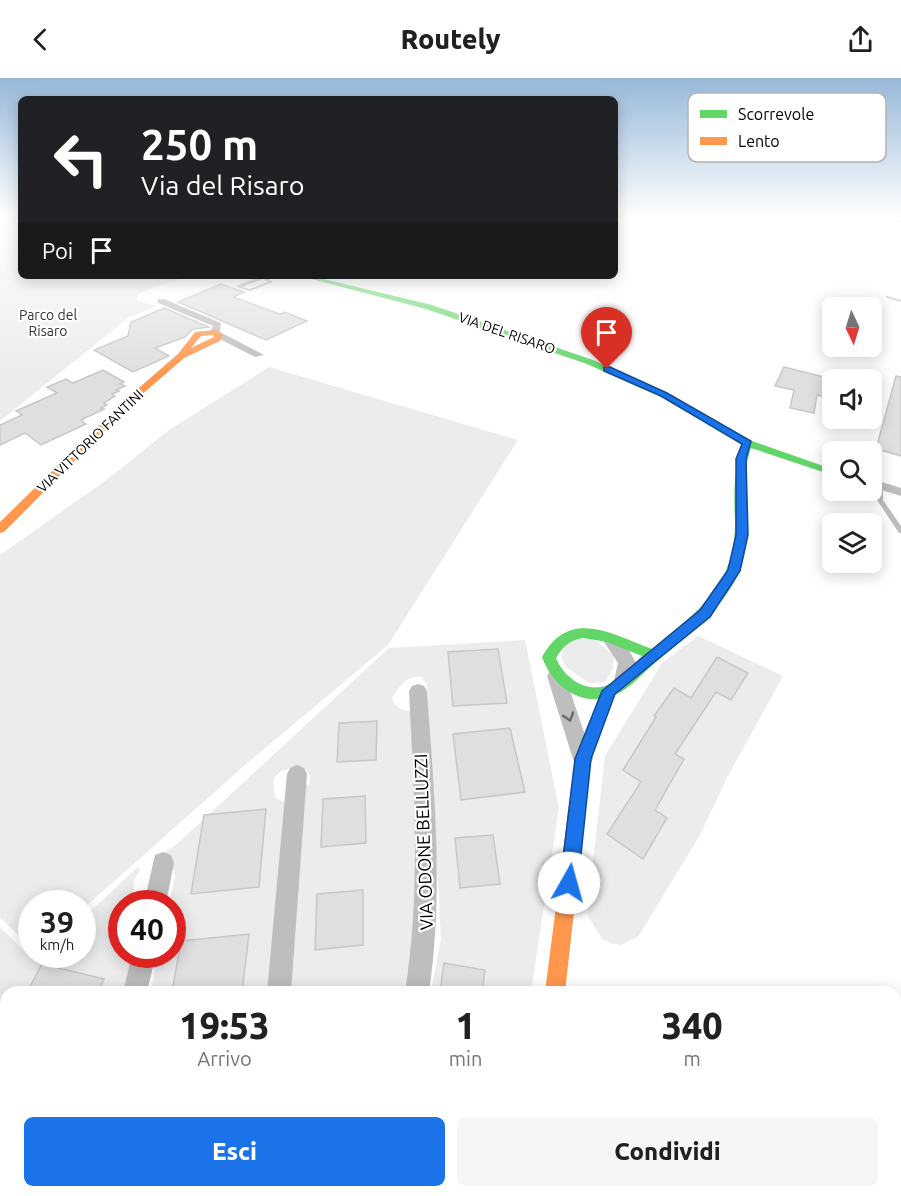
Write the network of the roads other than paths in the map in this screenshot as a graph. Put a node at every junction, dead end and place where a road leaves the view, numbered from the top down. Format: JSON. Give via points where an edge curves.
{"nodes":[{"id":1,"x":259,"y":279,"type":"edge"},
{"id":2,"x":267,"y":279,"type":"edge"},
{"id":3,"x":316,"y":279,"type":"edge"},
{"id":4,"x":161,"y":301,"type":"dead end"},
{"id":5,"x":217,"y":333,"type":"junction"},
{"id":6,"x":259,"y":355,"type":"dead end"},
{"id":7,"x":748,"y":443,"type":"junction"},
{"id":8,"x":822,"y":469,"type":"edge"},
{"id":9,"x":882,"y":486,"type":"edge"},
{"id":10,"x":901,"y":492,"type":"edge"},
{"id":11,"x":881,"y":501,"type":"edge"},
{"id":12,"x":0,"y":529,"type":"edge"},
{"id":13,"x":901,"y":531,"type":"edge"},
{"id":14,"x":610,"y":639,"type":"junction"},
{"id":15,"x":654,"y":655,"type":"junction"},
{"id":16,"x":555,"y":676,"type":"junction"},
{"id":17,"x":616,"y":686,"type":"junction"},
{"id":18,"x":418,"y":691,"type":"dead end"},
{"id":19,"x":583,"y":759,"type":"junction"},
{"id":20,"x":297,"y":774,"type":"dead end"},
{"id":21,"x":164,"y":862,"type":"dead end"},
{"id":22,"x":158,"y":890,"type":"edge"},
{"id":23,"x":141,"y":968,"type":"edge"},
{"id":24,"x":136,"y":986,"type":"edge"},
{"id":25,"x":279,"y":986,"type":"edge"},
{"id":26,"x":418,"y":986,"type":"edge"},
{"id":27,"x":556,"y":986,"type":"edge"}],
"edges":[{"from":1,"to":2,"type":"lane","via":[[239,287],[250,290],[271,282]]},
{"from":3,"to":7,"type":"street","name":"VIA DEL RISARO","via":[[421,304],[590,362],[664,394]]},
{"from":4,"to":5,"type":"street","via":[[218,326]]},
{"from":5,"to":6,"type":"street"},
{"from":5,"to":12,"type":"street","name":"VIA VITTORIO FANTINI","via":[[217,339],[181,356],[129,401]]},
{"from":7,"to":8,"type":"street","name":"VIA DEL RISARO"},
{"from":7,"to":15,"type":"street","via":[[741,459],[742,535],[734,571],[705,613]]},
{"from":9,"to":10,"type":"street"},
{"from":11,"to":13,"type":"lane"},
{"from":14,"to":15,"type":"street"},
{"from":14,"to":16,"type":"street","via":[[588,632],[557,640],[549,657]]},
{"from":14,"to":17,"type":"street","via":[[627,663]]},
{"from":15,"to":17,"type":"street"},
{"from":16,"to":17,"type":"street","via":[[586,693]]},
{"from":16,"to":19,"type":"street","one_way":true},
{"from":17,"to":19,"type":"street"},
{"from":18,"to":26,"type":"street","name":"VIA ODONE BELLUZZI","via":[[428,900]]},
{"from":19,"to":27,"type":"street"},
{"from":20,"to":25,"type":"street"},
{"from":21,"to":22,"type":"street"},
{"from":23,"to":24,"type":"street"}]}
